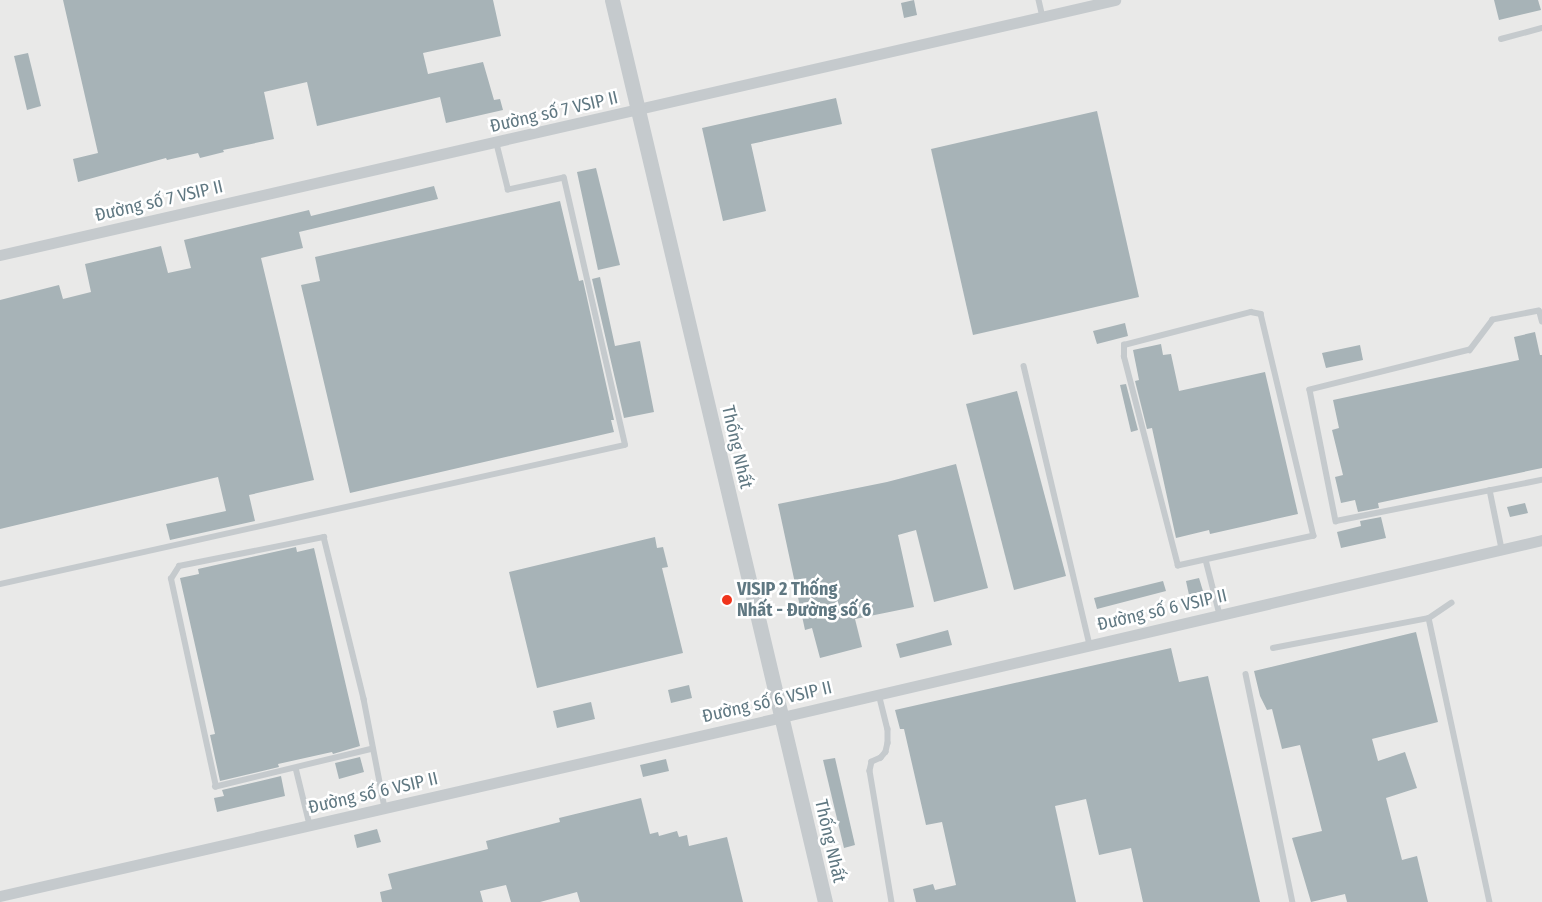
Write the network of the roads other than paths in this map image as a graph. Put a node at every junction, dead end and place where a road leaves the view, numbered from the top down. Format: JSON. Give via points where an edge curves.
{"nodes":[{"id":1,"x":612,"y":0,"type":"edge"},
{"id":2,"x":1039,"y":0,"type":"edge"},
{"id":3,"x":1115,"y":0,"type":"edge"},
{"id":4,"x":1043,"y":17,"type":"junction"},
{"id":5,"x":1542,"y":28,"type":"edge"},
{"id":6,"x":1501,"y":39,"type":"dead end"},
{"id":7,"x":638,"y":111,"type":"junction"},
{"id":8,"x":496,"y":142,"type":"junction"},
{"id":9,"x":0,"y":255,"type":"edge"},
{"id":10,"x":1542,"y":322,"type":"edge"},
{"id":11,"x":1024,"y":366,"type":"dead end"},
{"id":12,"x":1542,"y":480,"type":"edge"},
{"id":13,"x":1490,"y":490,"type":"junction"},
{"id":14,"x":1542,"y":540,"type":"edge"},
{"id":15,"x":1502,"y":549,"type":"junction"},
{"id":16,"x":1206,"y":560,"type":"junction"},
{"id":17,"x":0,"y":584,"type":"edge"},
{"id":18,"x":1451,"y":603,"type":"dead end"},
{"id":19,"x":1220,"y":615,"type":"junction"},
{"id":20,"x":1429,"y":618,"type":"junction"},
{"id":21,"x":1090,"y":645,"type":"junction"},
{"id":22,"x":1273,"y":648,"type":"dead end"},
{"id":23,"x":1246,"y":674,"type":"dead end"},
{"id":24,"x":878,"y":694,"type":"junction"},
{"id":25,"x":782,"y":717,"type":"junction"},
{"id":26,"x":372,"y":749,"type":"junction"},
{"id":27,"x":296,"y":768,"type":"junction"},
{"id":28,"x":385,"y":808,"type":"junction"},
{"id":29,"x":310,"y":825,"type":"junction"},
{"id":30,"x":0,"y":896,"type":"edge"},
{"id":31,"x":825,"y":902,"type":"edge"},
{"id":32,"x":892,"y":902,"type":"edge"},
{"id":33,"x":1293,"y":902,"type":"edge"},
{"id":34,"x":1490,"y":902,"type":"edge"}],
"edges":[{"from":1,"to":7,"type":"street","name":"Thống Nhất"},
{"from":2,"to":4,"type":"lane"},
{"from":3,"to":4,"type":"street","name":"Đường số 7 VSIP II"},
{"from":4,"to":7,"type":"street","name":"Đường số 7 VSIP II"},
{"from":5,"to":6,"type":"lane"},
{"from":7,"to":8,"type":"street","name":"Đường số 7 VSIP II"},
{"from":7,"to":25,"type":"street","name":"Thống Nhất"},
{"from":8,"to":9,"type":"street","name":"Đường số 7 VSIP II"},
{"from":8,"to":17,"type":"lane","via":[[508,190],[564,178],[625,445]]},
{"from":10,"to":13,"type":"lane","via":[[1539,311],[1493,320],[1470,350],[1310,390],[1336,521]]},
{"from":11,"to":21,"type":"lane"},
{"from":12,"to":13,"type":"lane"},
{"from":13,"to":15,"type":"lane"},
{"from":14,"to":15,"type":"street","name":"Đường số 6 VSIP II"},
{"from":15,"to":19,"type":"street","name":"Đường số 6 VSIP II"},
{"from":16,"to":16,"type":"lane","via":[[1314,536],[1261,314],[1252,312],[1124,345],[1124,357],[1178,566]]},
{"from":16,"to":19,"type":"lane"},
{"from":18,"to":20,"type":"lane"},
{"from":19,"to":21,"type":"street","name":"Đường số 6 VSIP II"},
{"from":20,"to":22,"type":"lane"},
{"from":20,"to":34,"type":"lane"},
{"from":21,"to":24,"type":"street","name":"Đường số 6 VSIP II"},
{"from":23,"to":33,"type":"lane"},
{"from":24,"to":25,"type":"street","name":"Đường số 6 VSIP II"},
{"from":24,"to":32,"type":"lane","via":[[888,742],[886,752],[872,762],[870,771]]},
{"from":25,"to":28,"type":"street","name":"Đường số 6 VSIP II"},
{"from":25,"to":31,"type":"street","name":"Thống Nhất"},
{"from":26,"to":27,"type":"lane"},
{"from":26,"to":27,"type":"lane","via":[[364,699],[324,537],[179,566],[171,579],[216,787]]},
{"from":26,"to":28,"type":"lane"},
{"from":27,"to":29,"type":"lane"},
{"from":28,"to":29,"type":"street","name":"Đường số 6 VSIP II"},
{"from":29,"to":30,"type":"street","name":"Đường số 6 VSIP II"}]}
